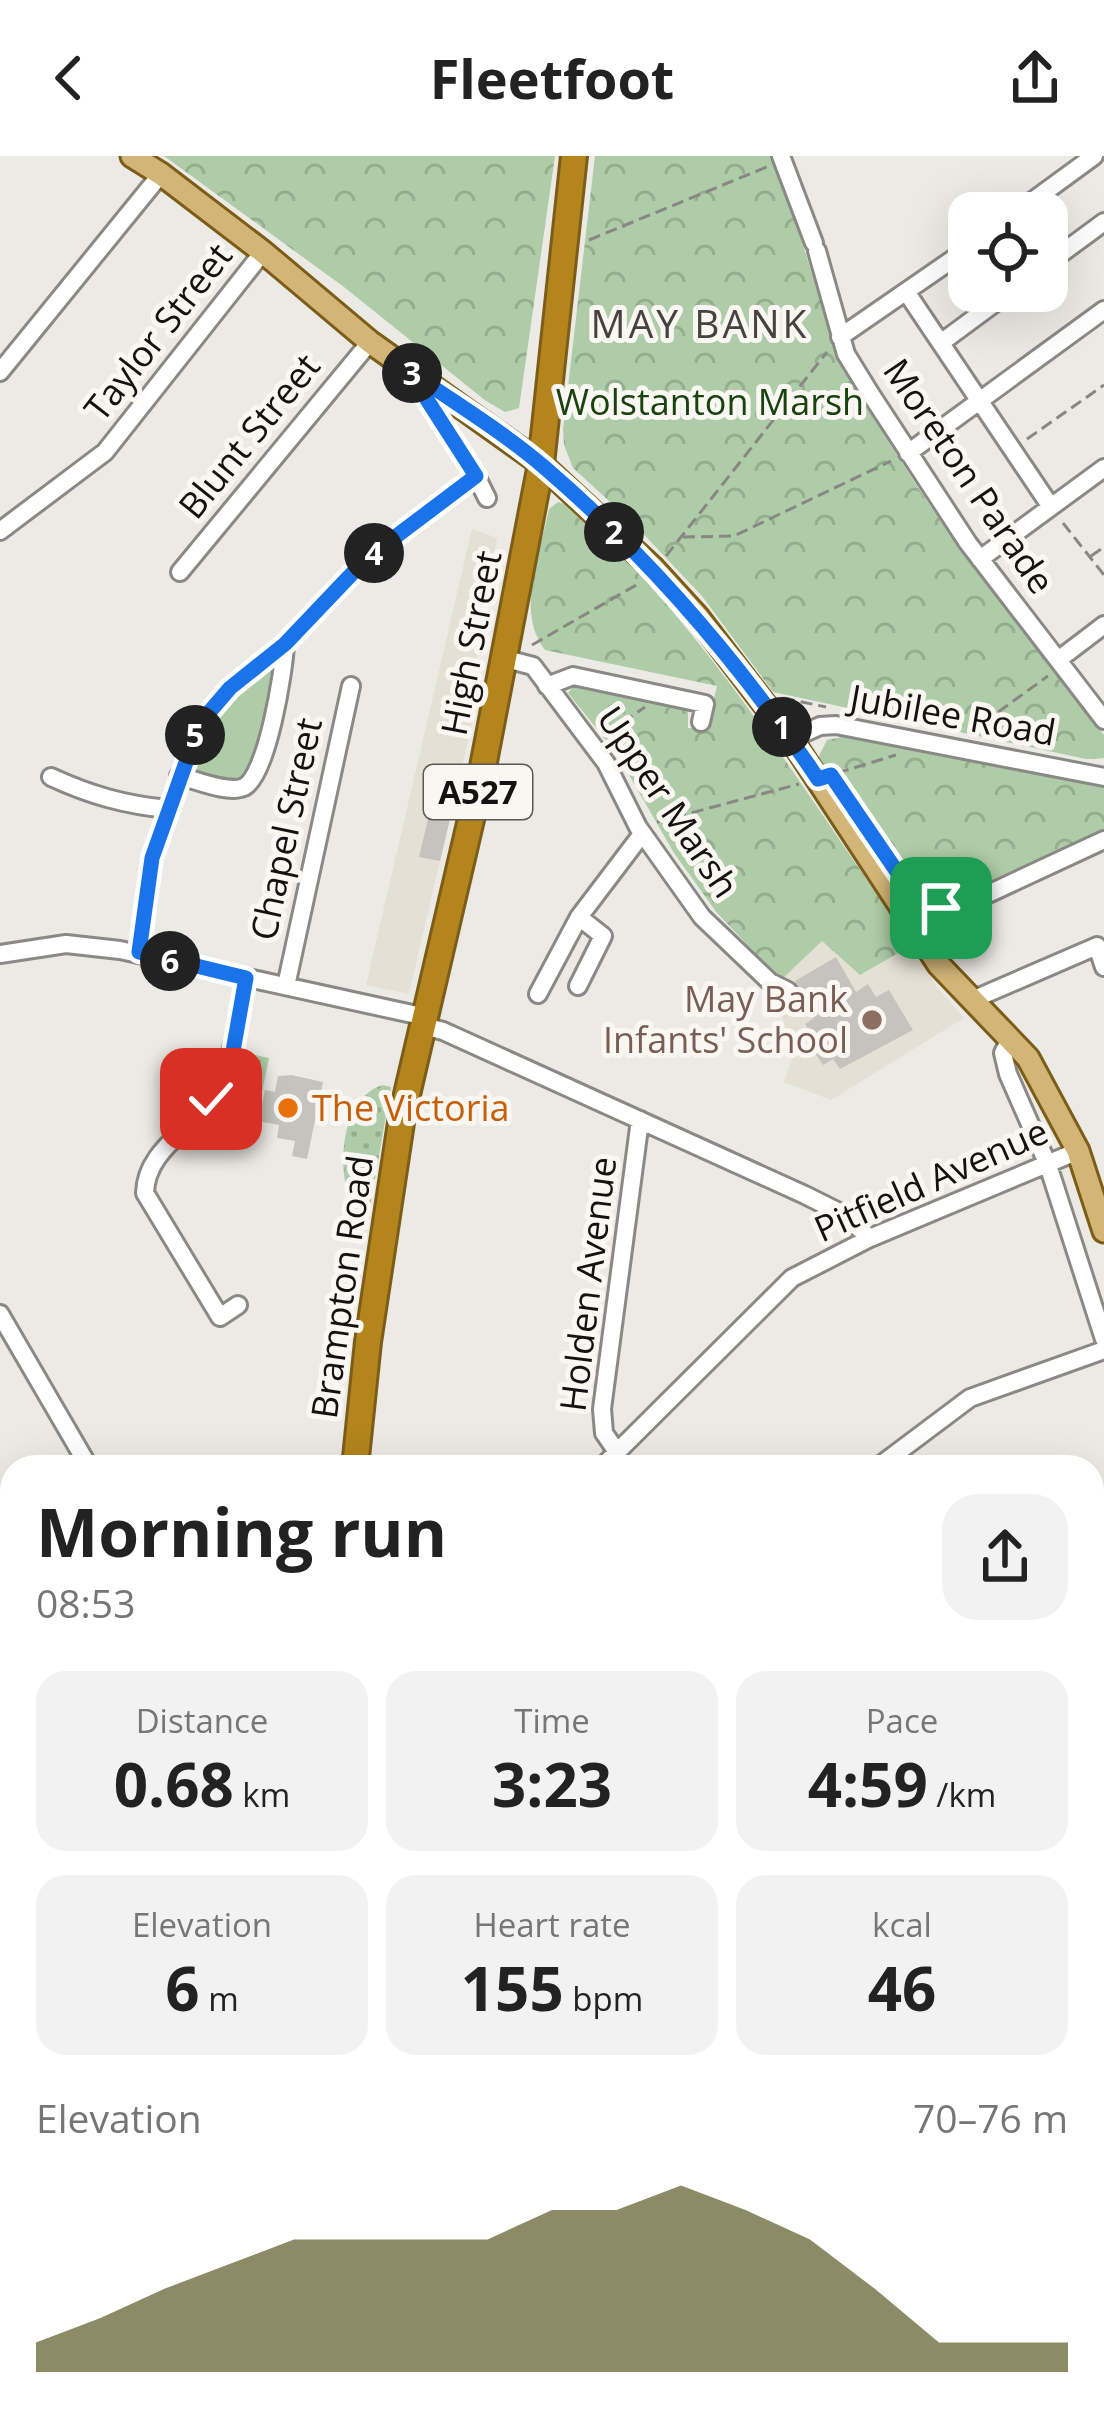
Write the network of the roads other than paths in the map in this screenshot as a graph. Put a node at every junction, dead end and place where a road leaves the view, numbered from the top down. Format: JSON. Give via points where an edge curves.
{"nodes":[{"id":1,"x":132,"y":156,"type":"edge"},
{"id":2,"x":574,"y":156,"type":"edge"},
{"id":3,"x":1094,"y":156,"type":"edge"},
{"id":4,"x":787,"y":160,"type":"edge"},
{"id":5,"x":161,"y":174,"type":"junction"},
{"id":6,"x":1045,"y":192,"type":"edge"},
{"id":7,"x":1104,"y":222,"type":"edge"},
{"id":8,"x":1068,"y":249,"type":"edge"},
{"id":9,"x":263,"y":252,"type":"junction"},
{"id":10,"x":948,"y":263,"type":"edge"},
{"id":11,"x":907,"y":292,"type":"junction"},
{"id":12,"x":1104,"y":310,"type":"edge"},
{"id":13,"x":983,"y":312,"type":"edge"},
{"id":14,"x":841,"y":338,"type":"junction"},
{"id":15,"x":370,"y":342,"type":"junction"},
{"id":16,"x":942,"y":342,"type":"junction"},
{"id":17,"x":408,"y":370,"type":"junction"},
{"id":18,"x":0,"y":372,"type":"edge"},
{"id":19,"x":983,"y":400,"type":"junction"},
{"id":20,"x":908,"y":453,"type":"junction"},
{"id":21,"x":541,"y":464,"type":"junction"},
{"id":22,"x":1104,"y":468,"type":"edge"},
{"id":23,"x":476,"y":476,"type":"junction"},
{"id":24,"x":487,"y":498,"type":"dead end"},
{"id":25,"x":1051,"y":507,"type":"junction"},
{"id":26,"x":0,"y":531,"type":"edge"},
{"id":27,"x":974,"y":550,"type":"junction"},
{"id":28,"x":180,"y":572,"type":"dead end"},
{"id":29,"x":1104,"y":625,"type":"edge"},
{"id":30,"x":285,"y":644,"type":"junction"},
{"id":31,"x":506,"y":659,"type":"junction"},
{"id":32,"x":1056,"y":665,"type":"junction"},
{"id":33,"x":351,"y":686,"type":"dead end"},
{"id":34,"x":547,"y":686,"type":"junction"},
{"id":35,"x":1104,"y":720,"type":"edge"},
{"id":36,"x":700,"y":722,"type":"dead end"},
{"id":37,"x":791,"y":739,"type":"junction"},
{"id":38,"x":179,"y":776,"type":"junction"},
{"id":39,"x":51,"y":777,"type":"dead end"},
{"id":40,"x":1104,"y":777,"type":"edge"},
{"id":41,"x":168,"y":809,"type":"junction"},
{"id":42,"x":640,"y":830,"type":"junction"},
{"id":43,"x":1104,"y":840,"type":"edge"},
{"id":44,"x":579,"y":917,"type":"junction"},
{"id":45,"x":917,"y":927,"type":"junction"},
{"id":46,"x":139,"y":952,"type":"junction"},
{"id":47,"x":0,"y":954,"type":"edge"},
{"id":48,"x":1104,"y":967,"type":"edge"},
{"id":49,"x":246,"y":978,"type":"junction"},
{"id":50,"x":282,"y":985,"type":"junction"},
{"id":51,"x":578,"y":986,"type":"dead end"},
{"id":52,"x":538,"y":994,"type":"dead end"},
{"id":53,"x":972,"y":1000,"type":"junction"},
{"id":54,"x":794,"y":1003,"type":"dead end"},
{"id":55,"x":425,"y":1021,"type":"junction"},
{"id":56,"x":1010,"y":1039,"type":"junction"},
{"id":57,"x":402,"y":1116,"type":"joint"},
{"id":58,"x":640,"y":1120,"type":"junction"},
{"id":59,"x":1078,"y":1150,"type":"junction"},
{"id":60,"x":1048,"y":1165,"type":"junction"},
{"id":61,"x":1104,"y":1231,"type":"edge"},
{"id":62,"x":870,"y":1238,"type":"junction"},
{"id":63,"x":238,"y":1305,"type":"dead end"},
{"id":64,"x":0,"y":1314,"type":"edge"},
{"id":65,"x":1104,"y":1339,"type":"edge"},
{"id":66,"x":1104,"y":1350,"type":"edge"},
{"id":67,"x":617,"y":1452,"type":"junction"},
{"id":68,"x":81,"y":1455,"type":"edge"},
{"id":69,"x":356,"y":1455,"type":"edge"},
{"id":70,"x":614,"y":1455,"type":"edge"},
{"id":71,"x":894,"y":1455,"type":"edge"}],
"edges":[{"from":1,"to":5,"type":"main road"},
{"from":2,"to":21,"type":"highway","number":"A527"},
{"from":3,"to":6,"type":"street"},
{"from":4,"to":14,"type":"street","name":"Moreton Parade"},
{"from":5,"to":9,"type":"main road"},
{"from":5,"to":18,"type":"street"},
{"from":7,"to":8,"type":"street"},
{"from":9,"to":15,"type":"main road"},
{"from":9,"to":26,"type":"street","name":"Taylor Street","via":[[105,452]]},
{"from":10,"to":11,"type":"street"},
{"from":11,"to":14,"type":"street"},
{"from":11,"to":16,"type":"street"},
{"from":12,"to":19,"type":"street"},
{"from":13,"to":16,"type":"street"},
{"from":14,"to":20,"type":"street","name":"Moreton Parade"},
{"from":15,"to":17,"type":"main road"},
{"from":15,"to":28,"type":"street","name":"Blunt Street"},
{"from":16,"to":19,"type":"street"},
{"from":17,"to":21,"type":"main road"},
{"from":17,"to":23,"type":"street"},
{"from":19,"to":20,"type":"street"},
{"from":19,"to":25,"type":"street"},
{"from":20,"to":27,"type":"street","name":"Moreton Parade"},
{"from":21,"to":31,"type":"highway","name":"High Street","number":"A527"},
{"from":21,"to":37,"type":"main road","via":[[697,616]]},
{"from":22,"to":25,"type":"street"},
{"from":23,"to":24,"type":"street"},
{"from":23,"to":30,"type":"street","via":[[366,559]]},
{"from":25,"to":27,"type":"street"},
{"from":27,"to":32,"type":"street","name":"Moreton Parade"},
{"from":29,"to":32,"type":"street"},
{"from":30,"to":38,"type":"street","via":[[200,723]]},
{"from":30,"to":38,"type":"street","via":[[259,771],[248,785]]},
{"from":31,"to":34,"type":"street","name":"Upper Marsh","via":[[533,666]]},
{"from":31,"to":55,"type":"highway","name":"High Street","number":"A527"},
{"from":32,"to":35,"type":"street","name":"Moreton Parade"},
{"from":33,"to":50,"type":"street","name":"Chapel Street"},
{"from":34,"to":36,"type":"street","via":[[573,676],[705,704]]},
{"from":34,"to":42,"type":"street","name":"Upper Marsh","via":[[606,763]]},
{"from":37,"to":40,"type":"street","name":"Jubilee Road","via":[[836,725]]},
{"from":37,"to":45,"type":"main road"},
{"from":38,"to":41,"type":"street"},
{"from":39,"to":41,"type":"street","via":[[125,805]]},
{"from":41,"to":46,"type":"street"},
{"from":42,"to":44,"type":"street"},
{"from":42,"to":54,"type":"street","name":"Upper Marsh","via":[[702,917]]},
{"from":43,"to":45,"type":"street"},
{"from":44,"to":51,"type":"street","via":[[603,937]]},
{"from":44,"to":52,"type":"street"},
{"from":45,"to":53,"type":"main road","via":[[938,965]]},
{"from":46,"to":47,"type":"street","via":[[66,944]]},
{"from":46,"to":49,"type":"street"},
{"from":48,"to":53,"type":"street","via":[[1097,946]]},
{"from":49,"to":50,"type":"street"},
{"from":49,"to":63,"type":"street","via":[[233,1051],[211,1099],[145,1176],[145,1192],[220,1317]]},
{"from":50,"to":55,"type":"street"},
{"from":53,"to":56,"type":"main road"},
{"from":55,"to":57,"type":"highway","name":"High Street","number":"A527"},
{"from":55,"to":58,"type":"street"},
{"from":56,"to":59,"type":"main road"},
{"from":56,"to":60,"type":"street","via":[[1003,1053],[1008,1074]]},
{"from":57,"to":69,"type":"highway","name":"Brampton Road","number":"A527"},
{"from":58,"to":62,"type":"street","via":[[842,1214]]},
{"from":58,"to":67,"type":"street","name":"Holden Avenue","via":[[602,1409],[604,1433]]},
{"from":59,"to":60,"type":"street","name":"Pitfield Avenue"},
{"from":59,"to":61,"type":"main road"},
{"from":60,"to":62,"type":"street","name":"Pitfield Avenue"},
{"from":60,"to":65,"type":"street"},
{"from":62,"to":67,"type":"street","name":"Pitfield Avenue","via":[[792,1279]]},
{"from":64,"to":68,"type":"street"},
{"from":66,"to":71,"type":"street","via":[[970,1398]]},
{"from":67,"to":70,"type":"street","name":"Pitfield Avenue"}]}
